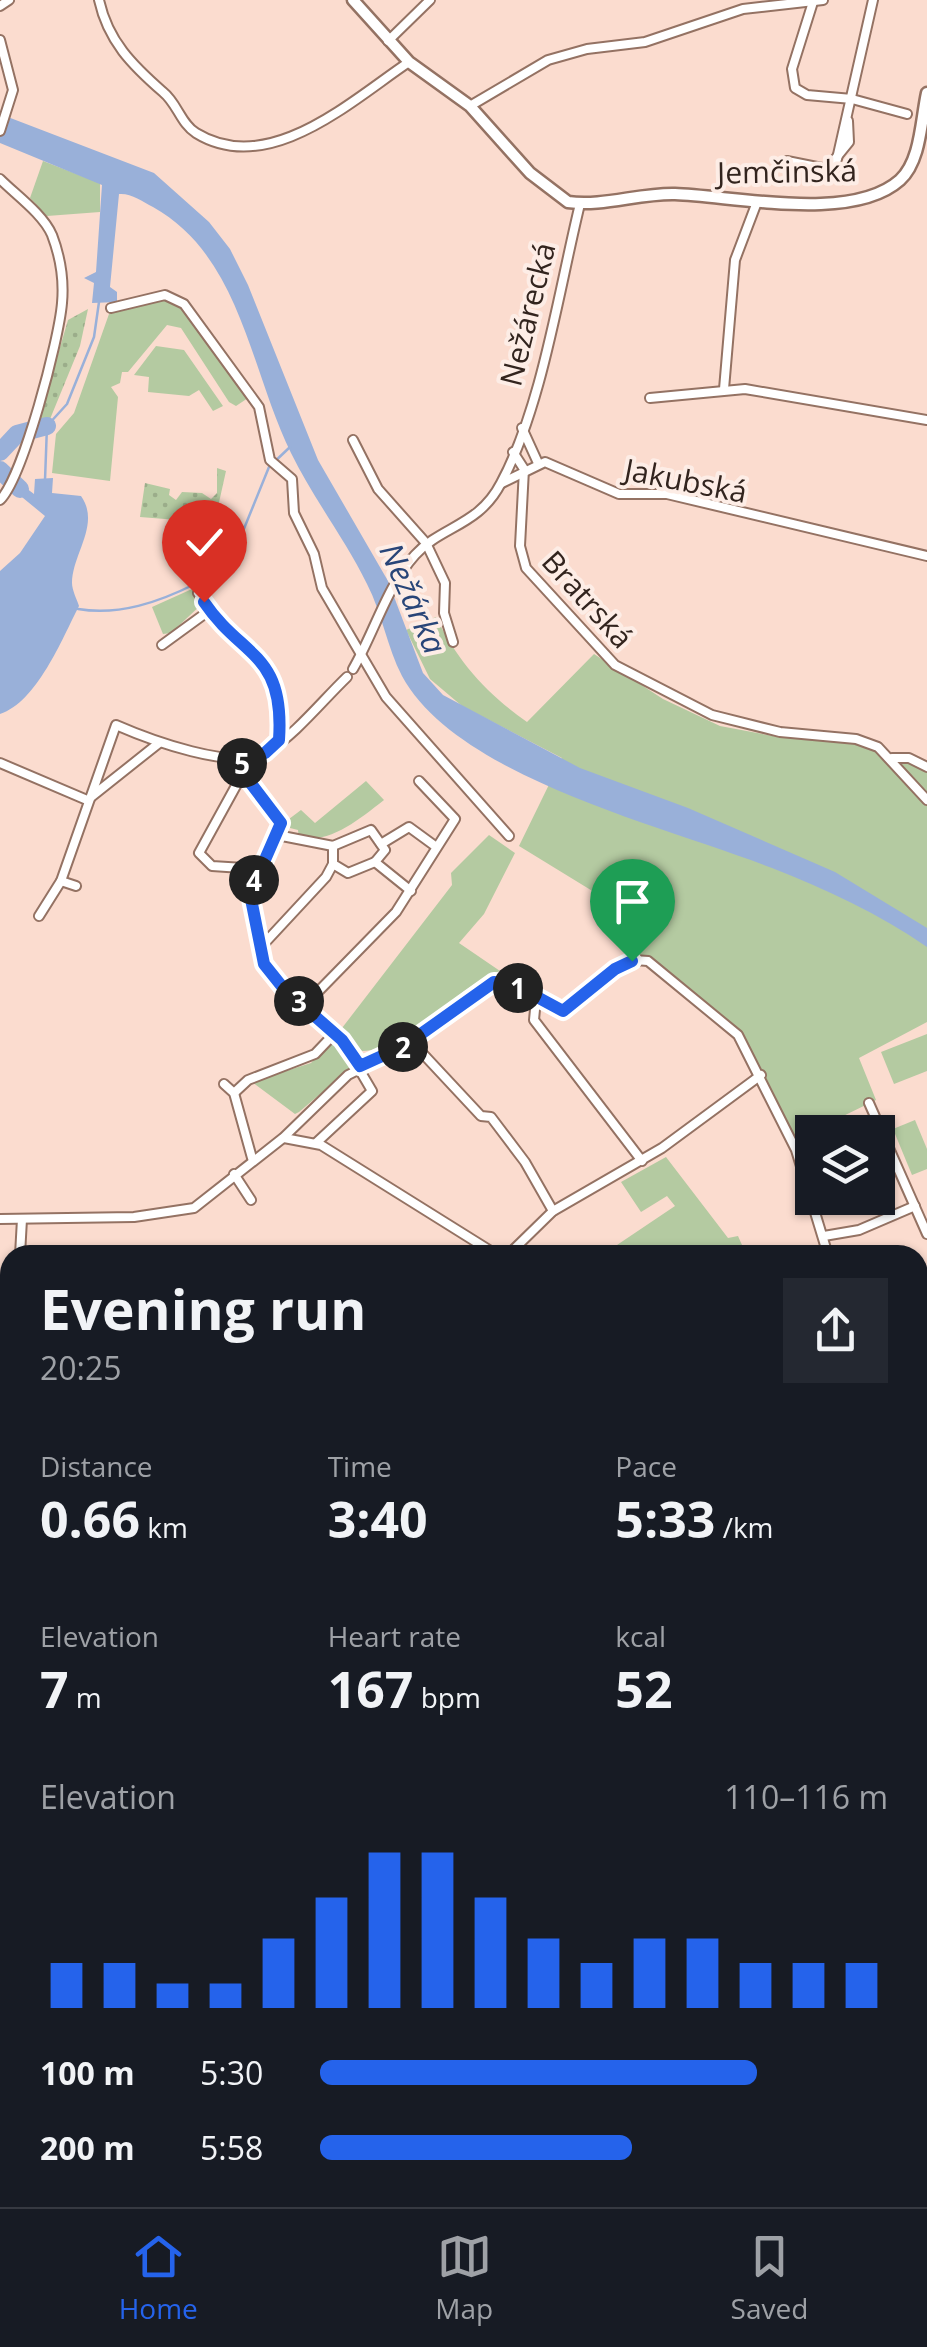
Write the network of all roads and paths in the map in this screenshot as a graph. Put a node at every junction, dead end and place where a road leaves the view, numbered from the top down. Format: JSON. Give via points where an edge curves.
{"nodes":[{"id":1,"x":9,"y":0,"type":"edge"},
{"id":2,"x":99,"y":0,"type":"edge"},
{"id":3,"x":353,"y":0,"type":"edge"},
{"id":4,"x":430,"y":0,"type":"edge"},
{"id":5,"x":873,"y":0,"type":"edge"},
{"id":6,"x":818,"y":1,"type":"edge"},
{"id":7,"x":744,"y":4,"type":"edge"},
{"id":8,"x":0,"y":6,"type":"edge"},
{"id":9,"x":0,"y":40,"type":"edge"},
{"id":10,"x":388,"y":41,"type":"junction"},
{"id":11,"x":409,"y":62,"type":"junction"},
{"id":12,"x":927,"y":94,"type":"edge"},
{"id":13,"x":852,"y":99,"type":"junction"},
{"id":14,"x":470,"y":106,"type":"junction"},
{"id":15,"x":907,"y":114,"type":"dead end"},
{"id":16,"x":0,"y":131,"type":"edge"},
{"id":17,"x":787,"y":160,"type":"dead end"},
{"id":18,"x":0,"y":178,"type":"edge"},
{"id":19,"x":756,"y":202,"type":"junction"},
{"id":20,"x":580,"y":204,"type":"junction"},
{"id":21,"x":111,"y":308,"type":"dead end"},
{"id":22,"x":724,"y":389,"type":"junction"},
{"id":23,"x":650,"y":398,"type":"dead end"},
{"id":24,"x":927,"y":420,"type":"edge"},
{"id":25,"x":522,"y":428,"type":"junction"},
{"id":26,"x":353,"y":440,"type":"dead end"},
{"id":27,"x":513,"y":452,"type":"junction"},
{"id":28,"x":538,"y":462,"type":"junction"},
{"id":29,"x":524,"y":469,"type":"junction"},
{"id":30,"x":502,"y":483,"type":"junction"},
{"id":31,"x":0,"y":500,"type":"edge"},
{"id":32,"x":426,"y":543,"type":"junction"},
{"id":33,"x":927,"y":556,"type":"edge"},
{"id":34,"x":198,"y":592,"type":"dead end"},
{"id":35,"x":210,"y":610,"type":"junction"},
{"id":36,"x":454,"y":642,"type":"dead end"},
{"id":37,"x":162,"y":645,"type":"dead end"},
{"id":38,"x":362,"y":654,"type":"junction"},
{"id":39,"x":279,"y":740,"type":"junction"},
{"id":40,"x":159,"y":743,"type":"junction"},
{"id":41,"x":892,"y":758,"type":"junction"},
{"id":42,"x":242,"y":760,"type":"junction"},
{"id":43,"x":0,"y":763,"type":"edge"},
{"id":44,"x":927,"y":766,"type":"edge"},
{"id":45,"x":243,"y":773,"type":"junction"},
{"id":46,"x":420,"y":781,"type":"dead end"},
{"id":47,"x":88,"y":800,"type":"junction"},
{"id":48,"x":927,"y":800,"type":"edge"},
{"id":49,"x":277,"y":836,"type":"junction"},
{"id":50,"x":508,"y":836,"type":"dead end"},
{"id":51,"x":380,"y":844,"type":"junction"},
{"id":52,"x":334,"y":846,"type":"junction"},
{"id":53,"x":435,"y":846,"type":"junction"},
{"id":54,"x":374,"y":862,"type":"junction"},
{"id":55,"x":334,"y":864,"type":"junction"},
{"id":56,"x":258,"y":869,"type":"junction"},
{"id":57,"x":60,"y":881,"type":"junction"},
{"id":58,"x":76,"y":886,"type":"dead end"},
{"id":59,"x":411,"y":890,"type":"junction"},
{"id":60,"x":39,"y":916,"type":"dead end"},
{"id":61,"x":261,"y":947,"type":"junction"},
{"id":62,"x":536,"y":999,"type":"junction"},
{"id":63,"x":305,"y":1005,"type":"junction"},
{"id":64,"x":335,"y":1034,"type":"junction"},
{"id":65,"x":411,"y":1041,"type":"junction"},
{"id":66,"x":360,"y":1066,"type":"junction"},
{"id":67,"x":761,"y":1075,"type":"junction"},
{"id":68,"x":224,"y":1084,"type":"dead end"},
{"id":69,"x":234,"y":1093,"type":"junction"},
{"id":70,"x":869,"y":1103,"type":"dead end"},
{"id":71,"x":283,"y":1138,"type":"junction"},
{"id":72,"x":316,"y":1143,"type":"junction"},
{"id":73,"x":252,"y":1158,"type":"junction"},
{"id":74,"x":642,"y":1161,"type":"junction"},
{"id":75,"x":234,"y":1174,"type":"junction"},
{"id":76,"x":250,"y":1200,"type":"dead end"},
{"id":77,"x":915,"y":1206,"type":"junction"},
{"id":78,"x":553,"y":1212,"type":"junction"},
{"id":79,"x":0,"y":1218,"type":"edge"},
{"id":80,"x":22,"y":1220,"type":"junction"},
{"id":81,"x":927,"y":1234,"type":"edge"},
{"id":82,"x":824,"y":1236,"type":"junction"},
{"id":83,"x":21,"y":1245,"type":"edge"},
{"id":84,"x":480,"y":1245,"type":"edge"},
{"id":85,"x":518,"y":1245,"type":"edge"},
{"id":86,"x":826,"y":1245,"type":"edge"}],
"edges":[{"from":1,"to":8,"type":"street"},
{"from":2,"to":11,"type":"street","via":[[118,48],[167,94],[194,132],[241,146],[306,130]]},
{"from":3,"to":10,"type":"street"},
{"from":4,"to":10,"type":"street"},
{"from":5,"to":13,"type":"street"},
{"from":6,"to":7,"type":"street"},
{"from":6,"to":13,"type":"street","via":[[792,85],[807,96]]},
{"from":7,"to":14,"type":"street","via":[[645,42],[548,60]]},
{"from":9,"to":16,"type":"street","via":[[12,83]]},
{"from":10,"to":11,"type":"street"},
{"from":11,"to":14,"type":"street"},
{"from":12,"to":19,"type":"street","name":"Jemčinská","via":[[910,167],[887,189],[843,201]]},
{"from":13,"to":15,"type":"street"},
{"from":13,"to":17,"type":"street","via":[[837,159],[821,170]]},
{"from":14,"to":20,"type":"street","via":[[540,184]]},
{"from":18,"to":31,"type":"street","via":[[47,226],[62,278],[62,306],[28,436],[16,478]]},
{"from":19,"to":20,"type":"street","name":"Jemčinská","via":[[672,194]]},
{"from":19,"to":22,"type":"street","via":[[736,260]]},
{"from":20,"to":25,"type":"street","name":"Nežárecká"},
{"from":21,"to":38,"type":"street","via":[[165,296],[184,304],[259,407],[274,464],[292,479],[294,512],[322,588]]},
{"from":22,"to":23,"type":"street"},
{"from":22,"to":24,"type":"street"},
{"from":25,"to":27,"type":"street","name":"Nežárecká"},
{"from":25,"to":28,"type":"street"},
{"from":26,"to":32,"type":"street","via":[[378,489]]},
{"from":27,"to":29,"type":"street"},
{"from":27,"to":30,"type":"street","name":"Nežárecká"},
{"from":28,"to":29,"type":"street"},
{"from":28,"to":33,"type":"street","name":"Jakubská","via":[[619,494],[667,494]]},
{"from":29,"to":30,"type":"street"},
{"from":29,"to":41,"type":"street","name":"Bratrská","via":[[520,546],[526,568],[615,665],[712,716],[780,732],[856,739]]},
{"from":30,"to":32,"type":"street","name":"Nežárecká","via":[[473,518]]},
{"from":32,"to":36,"type":"street","via":[[445,583],[444,613]]},
{"from":32,"to":38,"type":"street","name":"Nežárecká","via":[[396,584]]},
{"from":34,"to":35,"type":"street"},
{"from":35,"to":37,"type":"street"},
{"from":35,"to":39,"type":"street","via":[[263,659],[279,709]]},
{"from":38,"to":39,"type":"street","name":"Nežárecká"},
{"from":38,"to":50,"type":"street","via":[[401,716]]},
{"from":39,"to":42,"type":"street","name":"Nežárecká"},
{"from":40,"to":42,"type":"street"},
{"from":40,"to":47,"type":"street"},
{"from":40,"to":47,"type":"street","via":[[116,725]]},
{"from":41,"to":44,"type":"street","name":"Bratrská"},
{"from":41,"to":48,"type":"street","name":"Bratrská"},
{"from":42,"to":45,"type":"street"},
{"from":43,"to":47,"type":"street"},
{"from":45,"to":49,"type":"street","via":[[279,817]]},
{"from":45,"to":56,"type":"street","via":[[200,853],[212,866]]},
{"from":46,"to":53,"type":"street","via":[[455,818]]},
{"from":47,"to":57,"type":"street"},
{"from":49,"to":52,"type":"street"},
{"from":49,"to":56,"type":"street"},
{"from":51,"to":52,"type":"street","via":[[371,830]]},
{"from":51,"to":53,"type":"street","via":[[408,827]]},
{"from":51,"to":54,"type":"street","via":[[383,855]]},
{"from":52,"to":55,"type":"street"},
{"from":53,"to":59,"type":"street"},
{"from":54,"to":55,"type":"street","via":[[348,873]]},
{"from":54,"to":59,"type":"street"},
{"from":55,"to":61,"type":"street"},
{"from":56,"to":61,"type":"street","via":[[250,894]]},
{"from":57,"to":58,"type":"street"},
{"from":57,"to":60,"type":"street"},
{"from":59,"to":63,"type":"street"},
{"from":61,"to":63,"type":"street","via":[[264,964]]},
{"from":62,"to":65,"type":"street","via":[[513,984],[494,982]]},
{"from":62,"to":67,"type":"street","via":[[563,1011],[615,969],[648,962],[738,1035]]},
{"from":62,"to":74,"type":"street","via":[[534,1020]]},
{"from":63,"to":64,"type":"street"},
{"from":64,"to":66,"type":"street"},
{"from":64,"to":69,"type":"street","via":[[315,1054],[248,1080]]},
{"from":65,"to":66,"type":"street"},
{"from":65,"to":78,"type":"street","via":[[480,1116],[491,1117]]},
{"from":66,"to":71,"type":"street"},
{"from":66,"to":72,"type":"street","via":[[372,1091]]},
{"from":67,"to":74,"type":"street"},
{"from":67,"to":82,"type":"street","via":[[796,1150]]},
{"from":68,"to":69,"type":"street"},
{"from":69,"to":73,"type":"street"},
{"from":70,"to":77,"type":"street"},
{"from":71,"to":72,"type":"street"},
{"from":71,"to":73,"type":"street"},
{"from":72,"to":84,"type":"street"},
{"from":73,"to":75,"type":"street"},
{"from":74,"to":78,"type":"street"},
{"from":75,"to":76,"type":"street"},
{"from":75,"to":80,"type":"street","via":[[186,1210]]},
{"from":77,"to":81,"type":"street"},
{"from":77,"to":82,"type":"street","via":[[860,1230]]},
{"from":78,"to":85,"type":"street"},
{"from":79,"to":80,"type":"street"},
{"from":80,"to":83,"type":"street"},
{"from":82,"to":86,"type":"street"}]}
